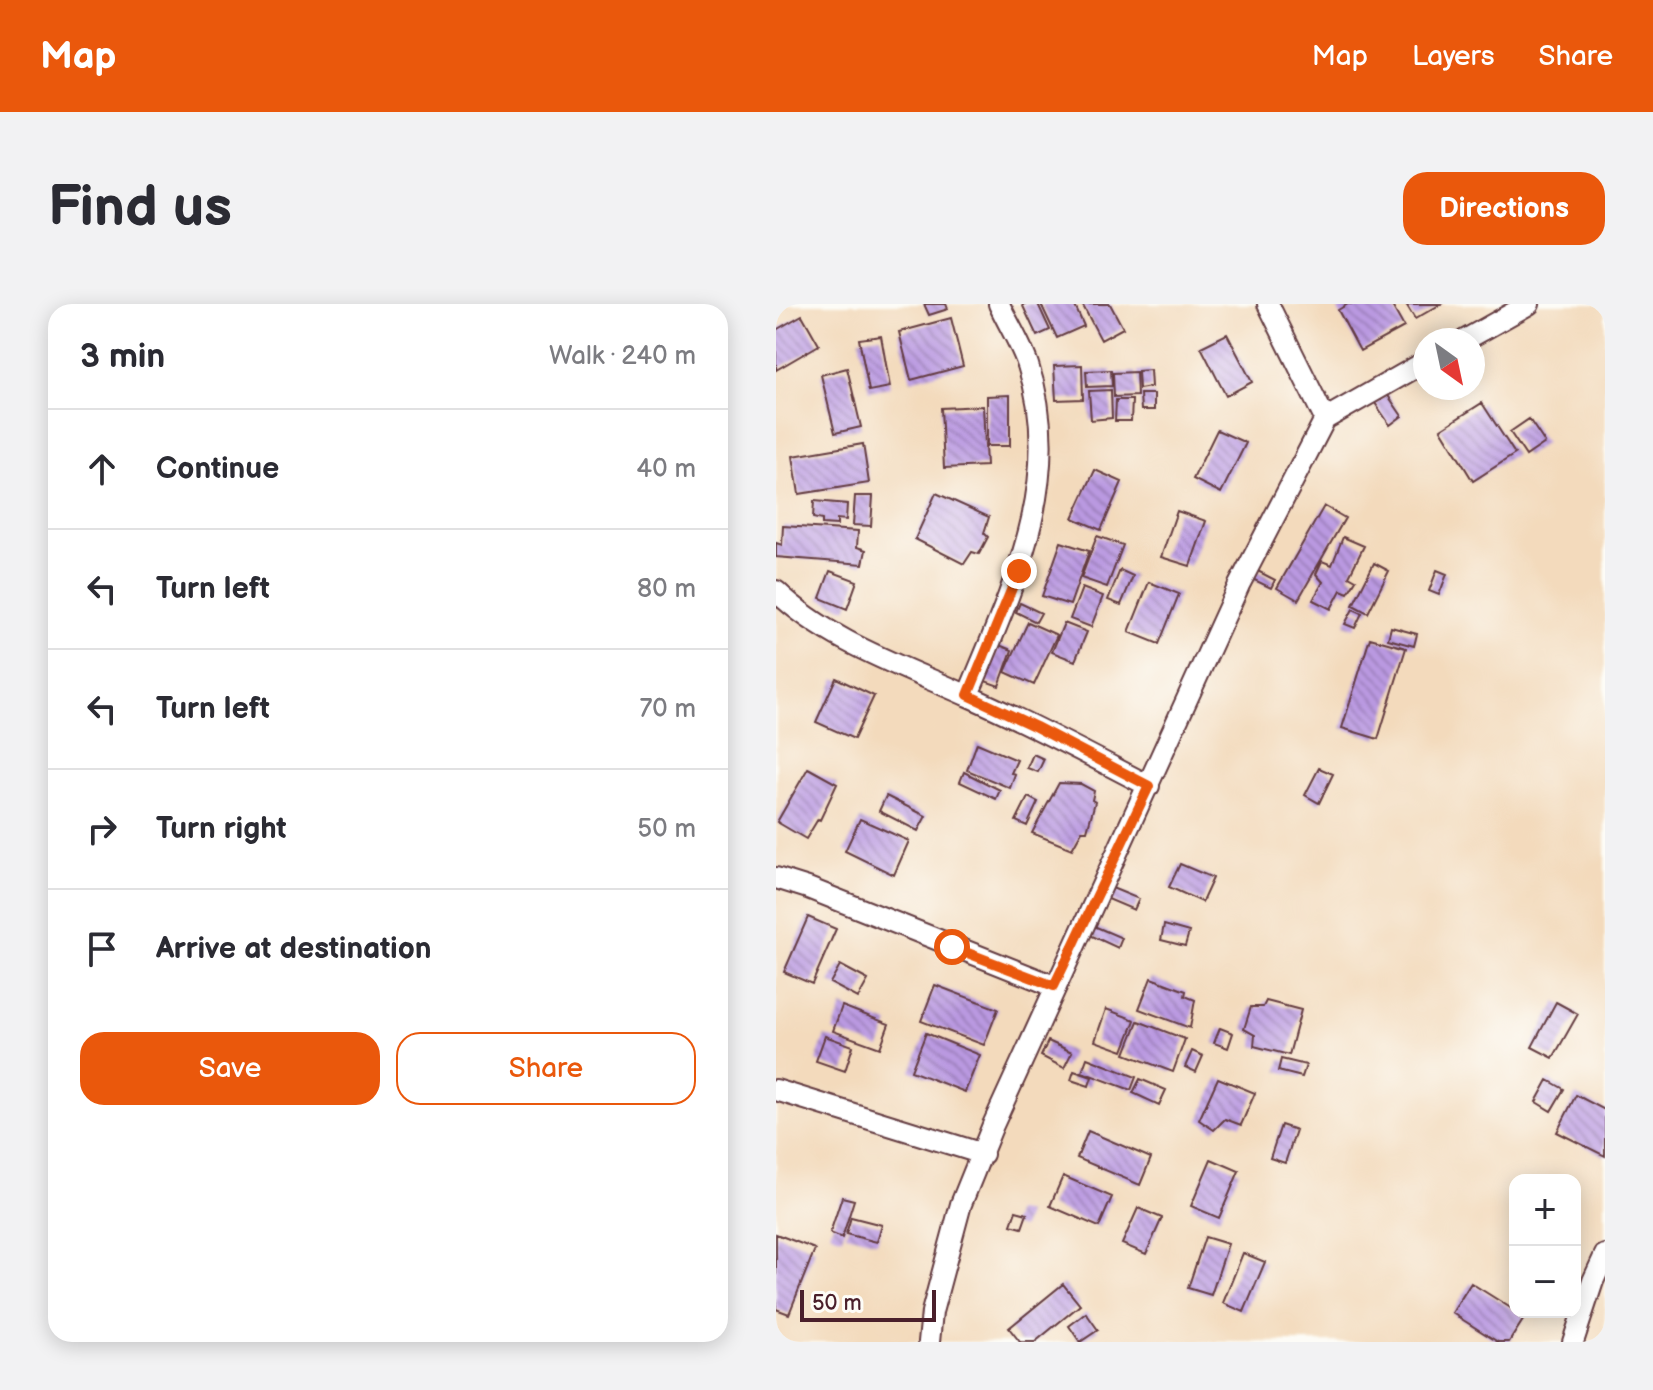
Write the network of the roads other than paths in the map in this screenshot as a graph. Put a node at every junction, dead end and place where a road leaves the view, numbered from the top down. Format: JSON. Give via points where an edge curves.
{"nodes":[{"id":1,"x":999,"y":304,"type":"edge"},
{"id":2,"x":1268,"y":304,"type":"edge"},
{"id":3,"x":1529,"y":304,"type":"edge"},
{"id":4,"x":1485,"y":329,"type":"edge"},
{"id":5,"x":1413,"y":369,"type":"edge"},
{"id":6,"x":1325,"y":419,"type":"junction"},
{"id":7,"x":776,"y":591,"type":"edge"},
{"id":8,"x":968,"y":695,"type":"junction"},
{"id":9,"x":1149,"y":786,"type":"junction"},
{"id":10,"x":776,"y":878,"type":"edge"},
{"id":11,"x":1054,"y":986,"type":"junction"},
{"id":12,"x":776,"y":1090,"type":"edge"},
{"id":13,"x":983,"y":1154,"type":"junction"},
{"id":14,"x":1605,"y":1255,"type":"edge"},
{"id":15,"x":929,"y":1342,"type":"edge"},
{"id":16,"x":1573,"y":1342,"type":"edge"}],
"edges":[{"from":1,"to":8,"type":"street","via":[[1028,364],[1042,441],[1038,489],[1019,571]]},
{"from":2,"to":6,"type":"street"},
{"from":3,"to":4,"type":"street"},
{"from":5,"to":6,"type":"street"},
{"from":6,"to":9,"type":"street","via":[[1239,585]]},
{"from":7,"to":8,"type":"street","via":[[799,614],[873,655]]},
{"from":8,"to":9,"type":"street"},
{"from":9,"to":11,"type":"street"},
{"from":10,"to":11,"type":"street"},
{"from":11,"to":13,"type":"street"},
{"from":12,"to":13,"type":"street"},
{"from":13,"to":15,"type":"street","via":[[961,1204]]},
{"from":14,"to":16,"type":"street"}]}
